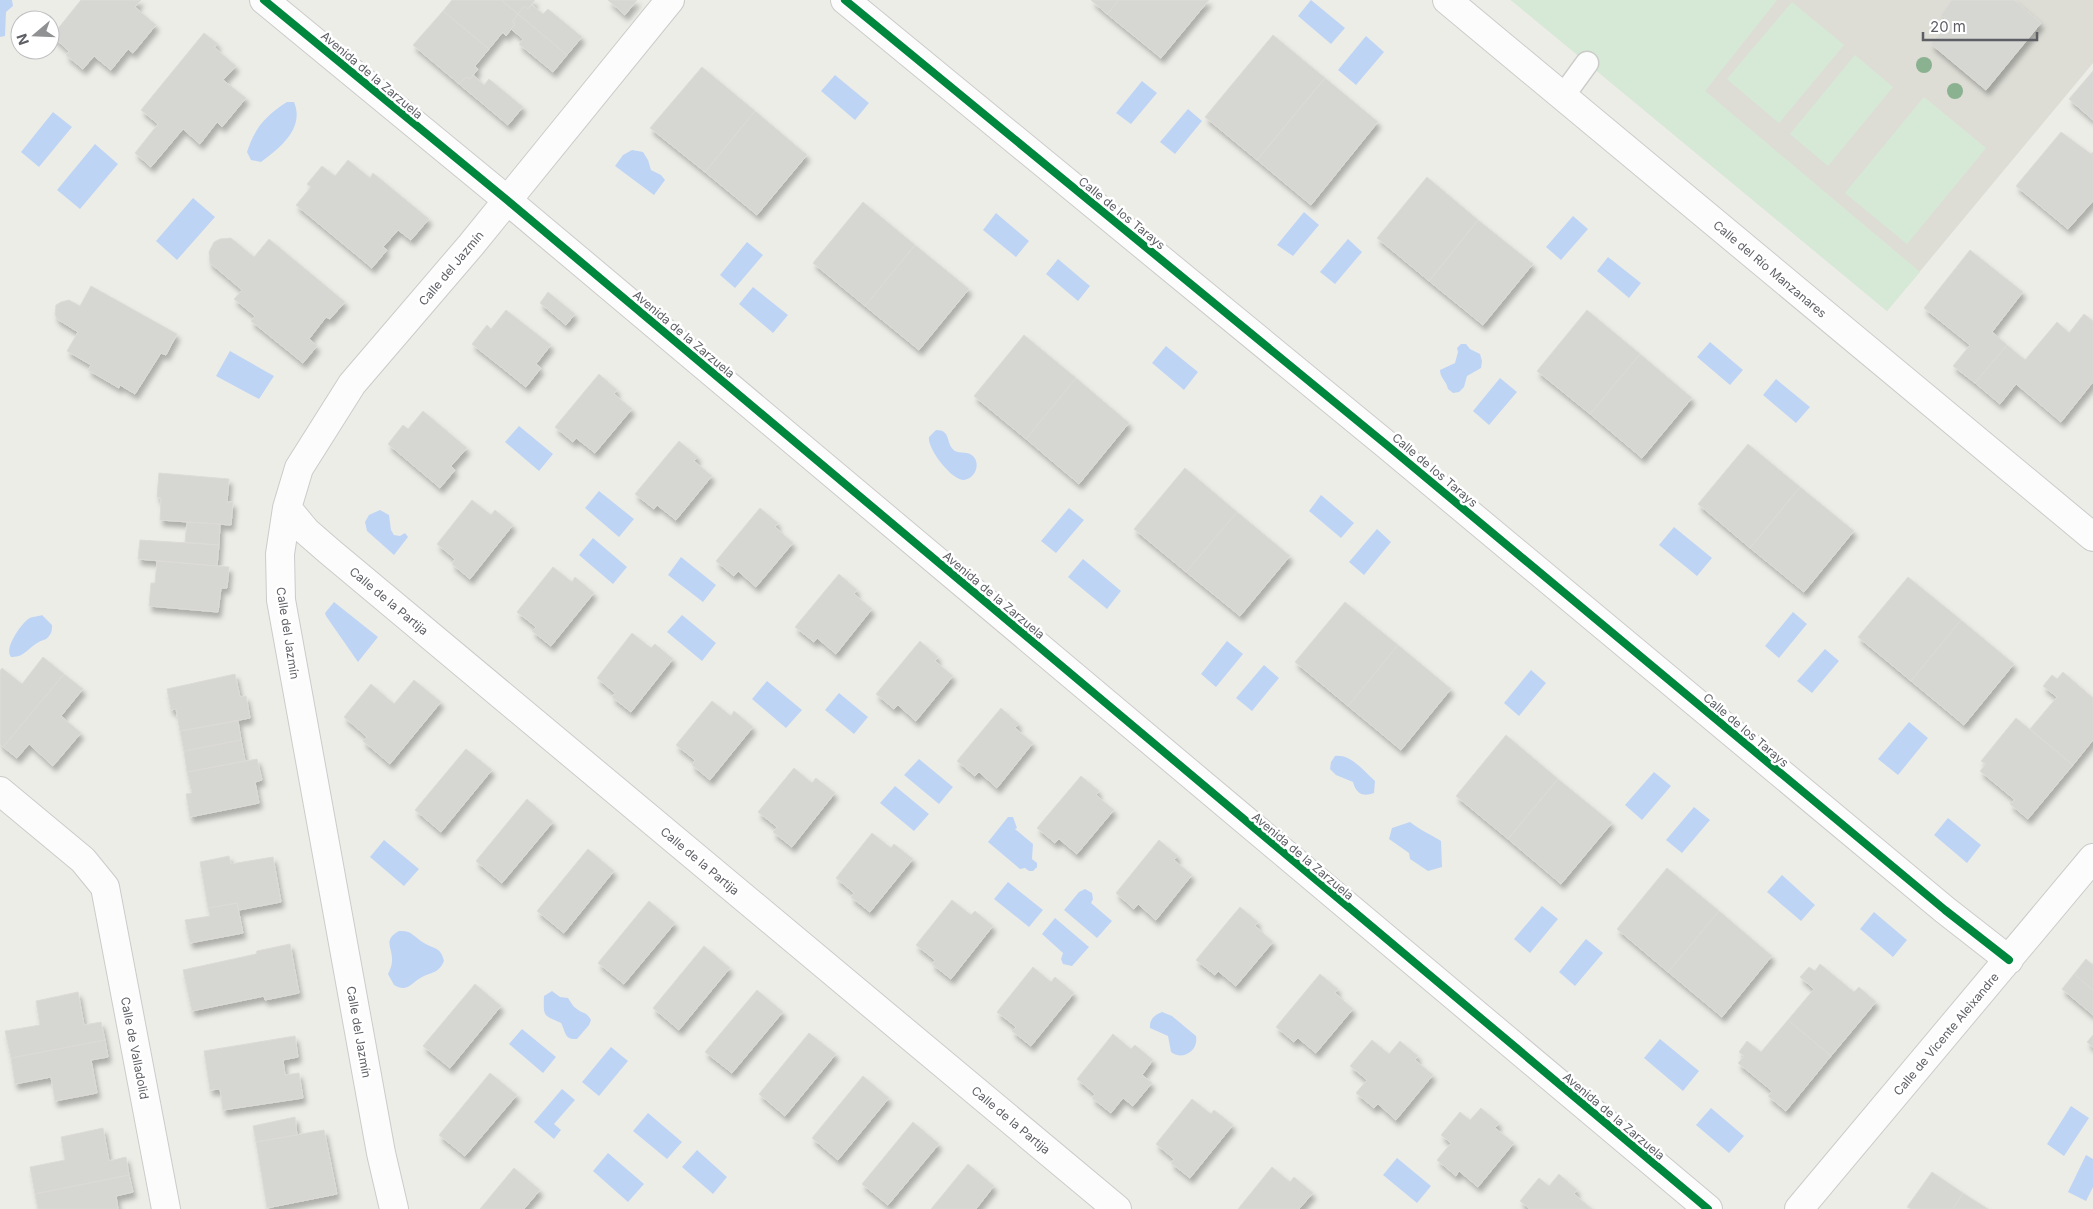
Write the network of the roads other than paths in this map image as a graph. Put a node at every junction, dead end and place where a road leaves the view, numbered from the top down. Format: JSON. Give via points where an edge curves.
{"nodes":[{"id":1,"x":264,"y":0,"type":"edge"},
{"id":2,"x":670,"y":0,"type":"edge"},
{"id":3,"x":845,"y":0,"type":"edge"},
{"id":4,"x":1447,"y":0,"type":"edge"},
{"id":5,"x":1587,"y":63,"type":"dead end"},
{"id":6,"x":1563,"y":96,"type":"junction"},
{"id":7,"x":507,"y":200,"type":"junction"},
{"id":8,"x":287,"y":508,"type":"junction"},
{"id":9,"x":2093,"y":537,"type":"edge"},
{"id":10,"x":0,"y":791,"type":"edge"},
{"id":11,"x":2093,"y":858,"type":"edge"},
{"id":12,"x":2009,"y":960,"type":"junction"},
{"id":13,"x":166,"y":1209,"type":"edge"},
{"id":14,"x":394,"y":1209,"type":"edge"},
{"id":15,"x":1118,"y":1209,"type":"edge"},
{"id":16,"x":1708,"y":1209,"type":"edge"},
{"id":17,"x":1799,"y":1209,"type":"edge"}],
"edges":[{"from":1,"to":7,"type":"street","name":"Avenida de la Zarzuela"},
{"from":2,"to":7,"type":"street","name":"Calle del Jazmín"},
{"from":3,"to":12,"type":"street","name":"Calle de los Tarays"},
{"from":4,"to":6,"type":"street","name":"Calle del Río Manzanares"},
{"from":5,"to":6,"type":"lane"},
{"from":6,"to":9,"type":"street","name":"Calle del Río Manzanares"},
{"from":7,"to":8,"type":"street","name":"Calle del Jazmín","via":[[352,384],[299,468]]},
{"from":7,"to":16,"type":"street","name":"Avenida de la Zarzuela"},
{"from":8,"to":14,"type":"street","name":"Calle del Jazmín","via":[[280,554],[280,600],[379,1143]]},
{"from":8,"to":15,"type":"street","name":"Calle de la Partija","via":[[329,551]]},
{"from":10,"to":13,"type":"street","name":"Calle de Valladolid","via":[[82,860],[105,887]]},
{"from":11,"to":12,"type":"street","name":"Calle de Vicente Aleixandre"},
{"from":12,"to":17,"type":"street","name":"Calle de Vicente Aleixandre"}]}
